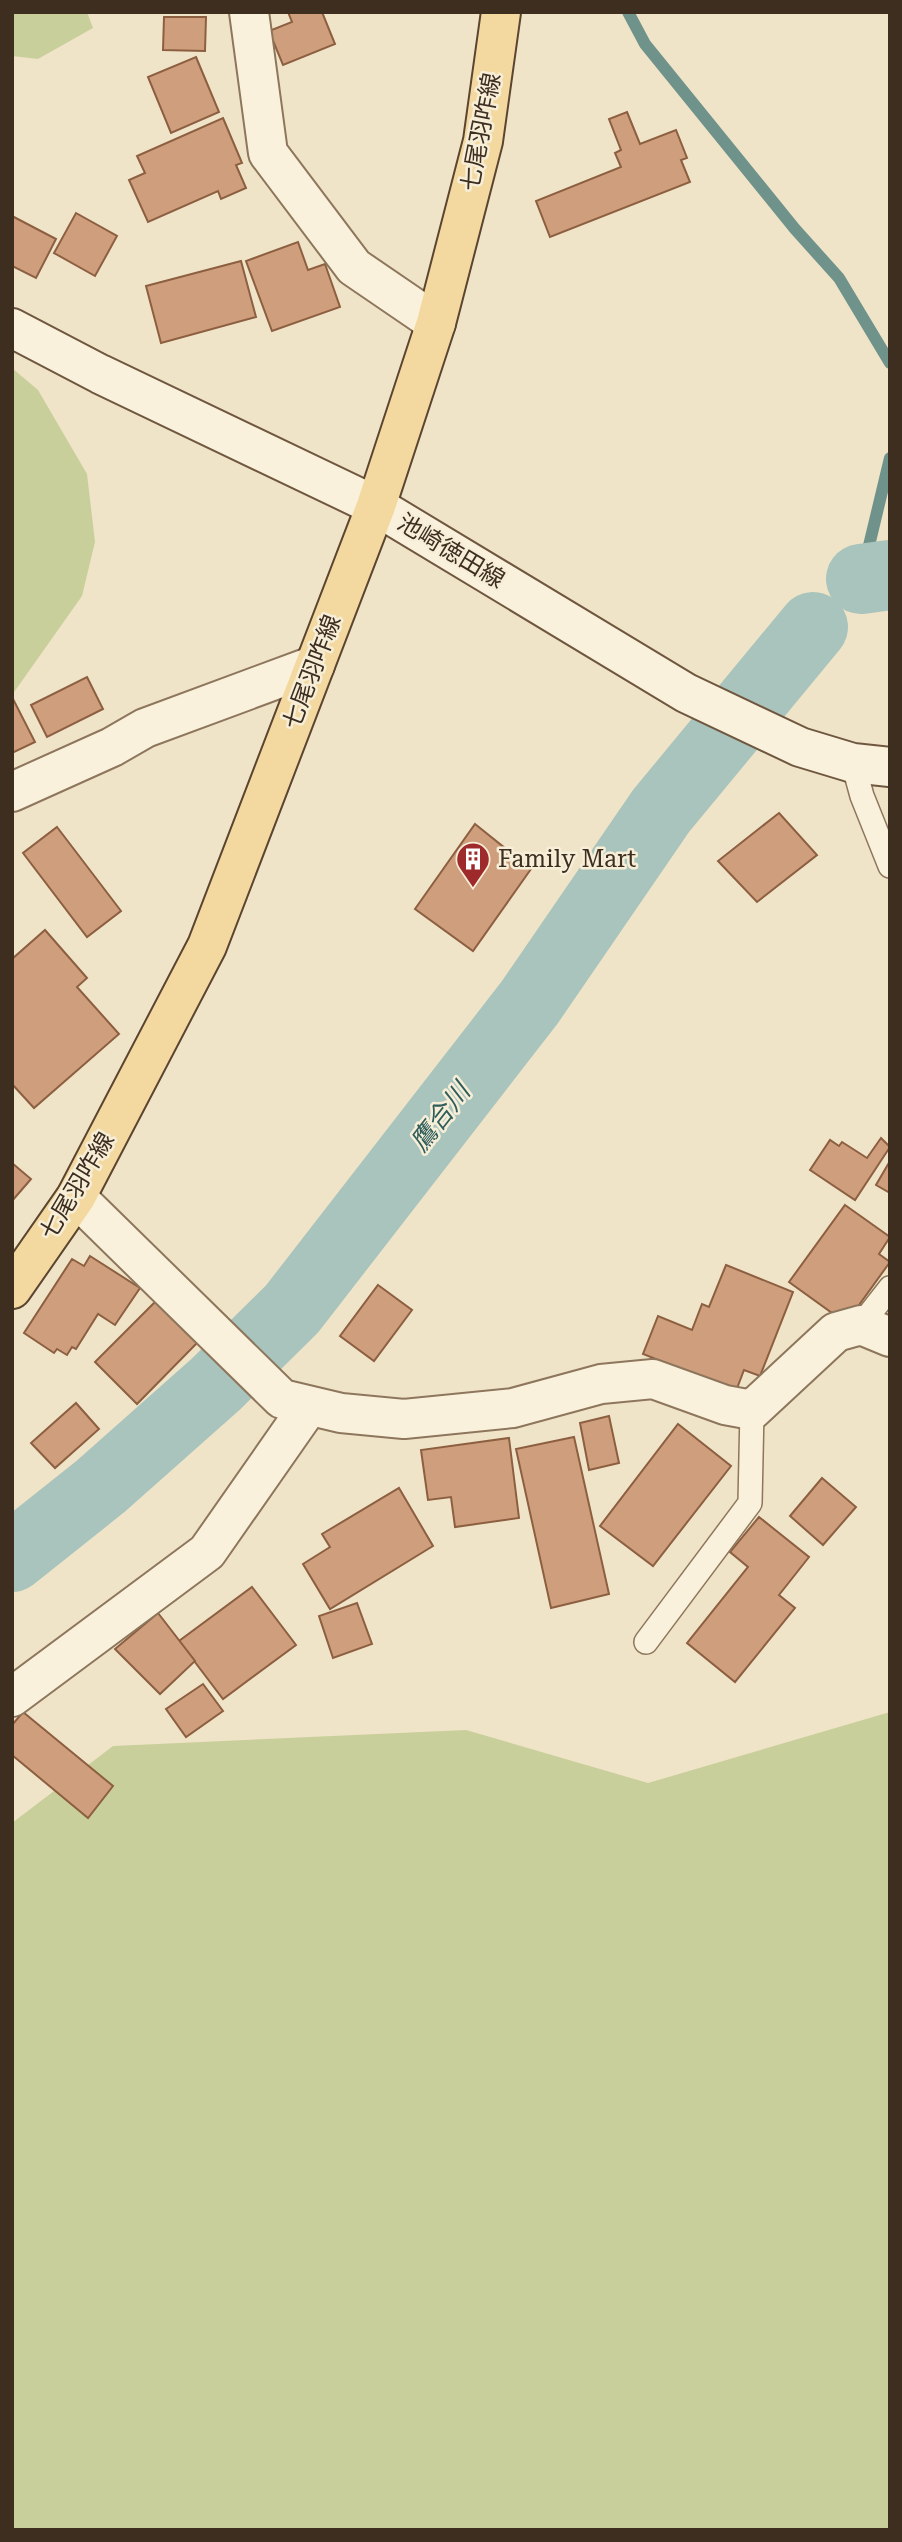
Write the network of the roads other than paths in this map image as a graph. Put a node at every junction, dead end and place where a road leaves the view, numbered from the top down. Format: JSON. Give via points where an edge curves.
{"nodes":[{"id":1,"x":249,"y":12,"type":"edge"},
{"id":2,"x":501,"y":12,"type":"edge"},
{"id":3,"x":436,"y":323,"type":"junction"},
{"id":4,"x":12,"y":328,"type":"edge"},
{"id":5,"x":376,"y":506,"type":"junction"},
{"id":6,"x":315,"y":665,"type":"junction"},
{"id":7,"x":871,"y":765,"type":"edge"},
{"id":8,"x":12,"y":792,"type":"edge"},
{"id":9,"x":890,"y":866,"type":"edge"},
{"id":10,"x":76,"y":1197,"type":"junction"},
{"id":11,"x":890,"y":1288,"type":"edge"},
{"id":12,"x":12,"y":1289,"type":"edge"},
{"id":13,"x":875,"y":1331,"type":"edge"},
{"id":14,"x":310,"y":1406,"type":"junction"},
{"id":15,"x":751,"y":1410,"type":"junction"},
{"id":16,"x":646,"y":1642,"type":"dead end"},
{"id":17,"x":12,"y":1697,"type":"edge"}],
"edges":[{"from":1,"to":3,"type":"street","via":[[268,153],[354,267]]},
{"from":2,"to":3,"type":"main road","name":"七尾羽咋線","via":[[483,141]]},
{"from":3,"to":5,"type":"main road","name":"七尾羽咋線"},
{"from":4,"to":5,"type":"street","name":"池崎徳田線"},
{"from":5,"to":6,"type":"main road","name":"七尾羽咋線"},
{"from":5,"to":7,"type":"street","name":"池崎徳田線","via":[[686,693],[800,747]]},
{"from":6,"to":8,"type":"street","via":[[145,727]]},
{"from":6,"to":10,"type":"main road","name":"七尾羽咋線","via":[[207,946]]},
{"from":7,"to":9,"type":"lane","via":[[862,796]]},
{"from":10,"to":12,"type":"main road","name":"七尾羽咋線"},
{"from":10,"to":14,"type":"street","via":[[282,1399]]},
{"from":11,"to":13,"type":"lane"},
{"from":13,"to":15,"type":"street","via":[[836,1332]]},
{"from":14,"to":15,"type":"street","via":[[404,1419],[513,1408],[601,1384],[653,1379]]},
{"from":14,"to":17,"type":"street","via":[[206,1552]]},
{"from":15,"to":16,"type":"lane","via":[[750,1503]]}]}
